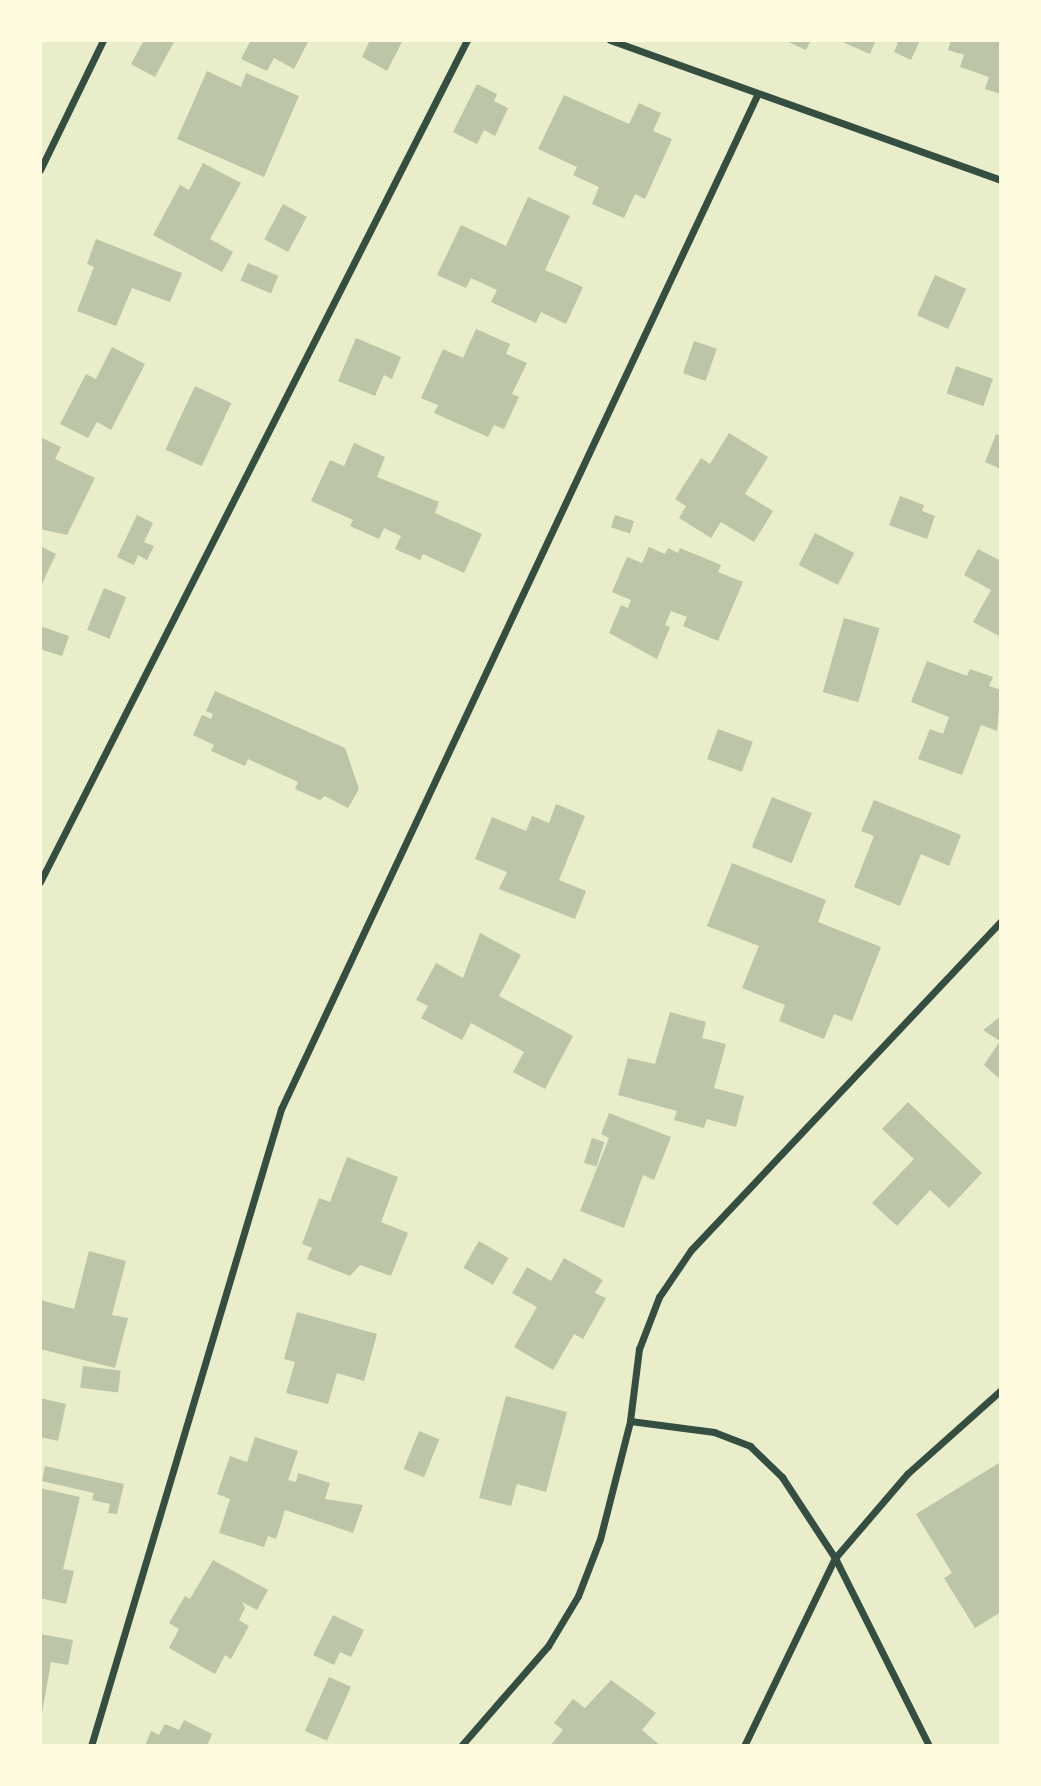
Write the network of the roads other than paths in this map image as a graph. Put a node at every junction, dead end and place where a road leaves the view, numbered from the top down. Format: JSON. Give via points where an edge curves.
{"nodes":[{"id":1,"x":103,"y":40,"type":"edge"},
{"id":2,"x":467,"y":40,"type":"edge"},
{"id":3,"x":610,"y":40,"type":"edge"},
{"id":4,"x":757,"y":95,"type":"junction"},
{"id":5,"x":40,"y":170,"type":"edge"},
{"id":6,"x":1001,"y":180,"type":"edge"},
{"id":7,"x":40,"y":882,"type":"edge"},
{"id":8,"x":1001,"y":921,"type":"edge"},
{"id":9,"x":1001,"y":1390,"type":"edge"},
{"id":10,"x":630,"y":1421,"type":"junction"},
{"id":11,"x":835,"y":1558,"type":"junction"},
{"id":12,"x":91,"y":1746,"type":"edge"},
{"id":13,"x":461,"y":1746,"type":"edge"},
{"id":14,"x":744,"y":1746,"type":"edge"},
{"id":15,"x":929,"y":1746,"type":"edge"}],
"edges":[{"from":1,"to":5,"type":"street"},
{"from":2,"to":7,"type":"street"},
{"from":3,"to":4,"type":"street"},
{"from":4,"to":6,"type":"street"},
{"from":4,"to":12,"type":"street","via":[[281,1109]]},
{"from":8,"to":10,"type":"street","via":[[691,1250],[659,1297],[639,1349]]},
{"from":9,"to":11,"type":"street","via":[[907,1474]]},
{"from":10,"to":11,"type":"street","via":[[714,1432],[750,1446],[782,1477]]},
{"from":10,"to":13,"type":"street","via":[[600,1539],[578,1596],[548,1646]]},
{"from":11,"to":14,"type":"street"},
{"from":11,"to":15,"type":"street"}]}
